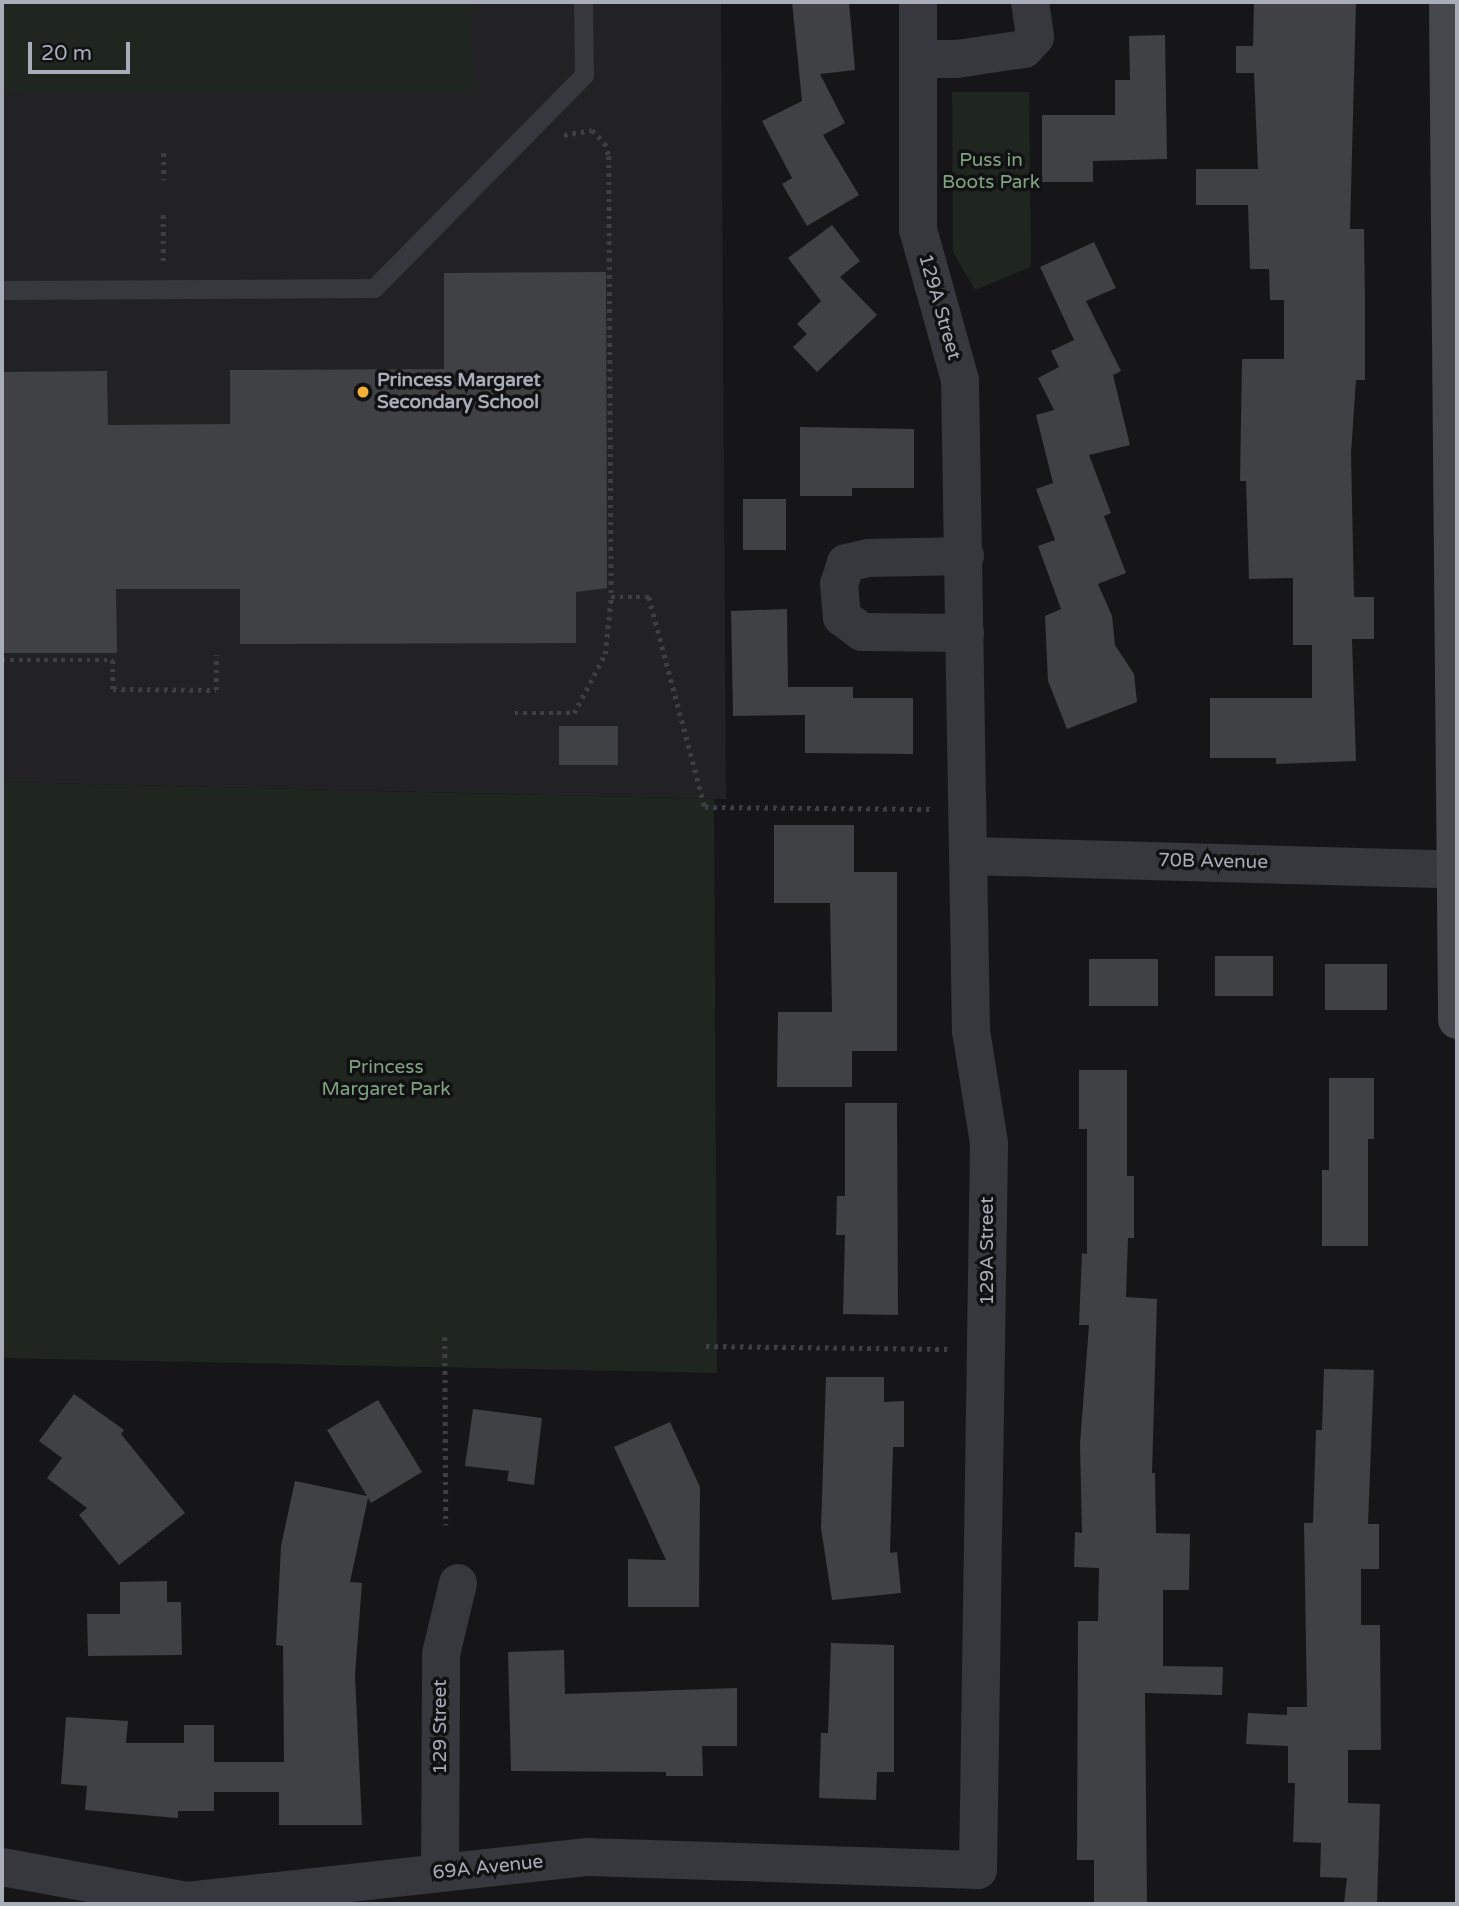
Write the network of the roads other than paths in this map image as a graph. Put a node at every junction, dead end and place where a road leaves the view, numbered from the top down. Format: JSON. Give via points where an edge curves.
{"nodes":[{"id":1,"x":583,"y":2,"type":"edge"},
{"id":2,"x":918,"y":2,"type":"edge"},
{"id":3,"x":1030,"y":2,"type":"edge"},
{"id":4,"x":1448,"y":2,"type":"edge"},
{"id":5,"x":918,"y":59,"type":"junction"},
{"id":6,"x":2,"y":290,"type":"edge"},
{"id":7,"x":965,"y":555,"type":"junction"},
{"id":8,"x":965,"y":633,"type":"junction"},
{"id":9,"x":969,"y":856,"type":"junction"},
{"id":10,"x":1457,"y":870,"type":"edge"},
{"id":11,"x":1457,"y":1020,"type":"edge"},
{"id":12,"x":458,"y":1583,"type":"dead end"},
{"id":13,"x":2,"y":1867,"type":"edge"},
{"id":14,"x":978,"y":1870,"type":"joint"},
{"id":15,"x":440,"y":1873,"type":"junction"}],
"edges":[{"from":1,"to":6,"type":"lane","via":[[584,75],[374,288]]},
{"from":2,"to":5,"type":"street","name":"129A Street"},
{"from":3,"to":5,"type":"street","via":[[1035,37],[1024,49],[957,59]]},
{"from":4,"to":10,"type":"street"},
{"from":5,"to":7,"type":"street","name":"129A Street","via":[[918,230],[960,380]]},
{"from":7,"to":8,"type":"street","name":"129A Street"},
{"from":7,"to":8,"type":"street","via":[[868,558],[846,564],[839,584],[842,617],[862,632]]},
{"from":8,"to":9,"type":"street","name":"129A Street"},
{"from":9,"to":10,"type":"street","name":"70B Avenue"},
{"from":9,"to":14,"type":"street","name":"129A Street","via":[[971,1031],[989,1143]]},
{"from":10,"to":11,"type":"street"},
{"from":12,"to":15,"type":"street","name":"129 Street","via":[[441,1654]]},
{"from":13,"to":15,"type":"street","name":"69A Avenue","via":[[187,1901]]},
{"from":14,"to":15,"type":"street","name":"69A Avenue","via":[[588,1857]]}]}
